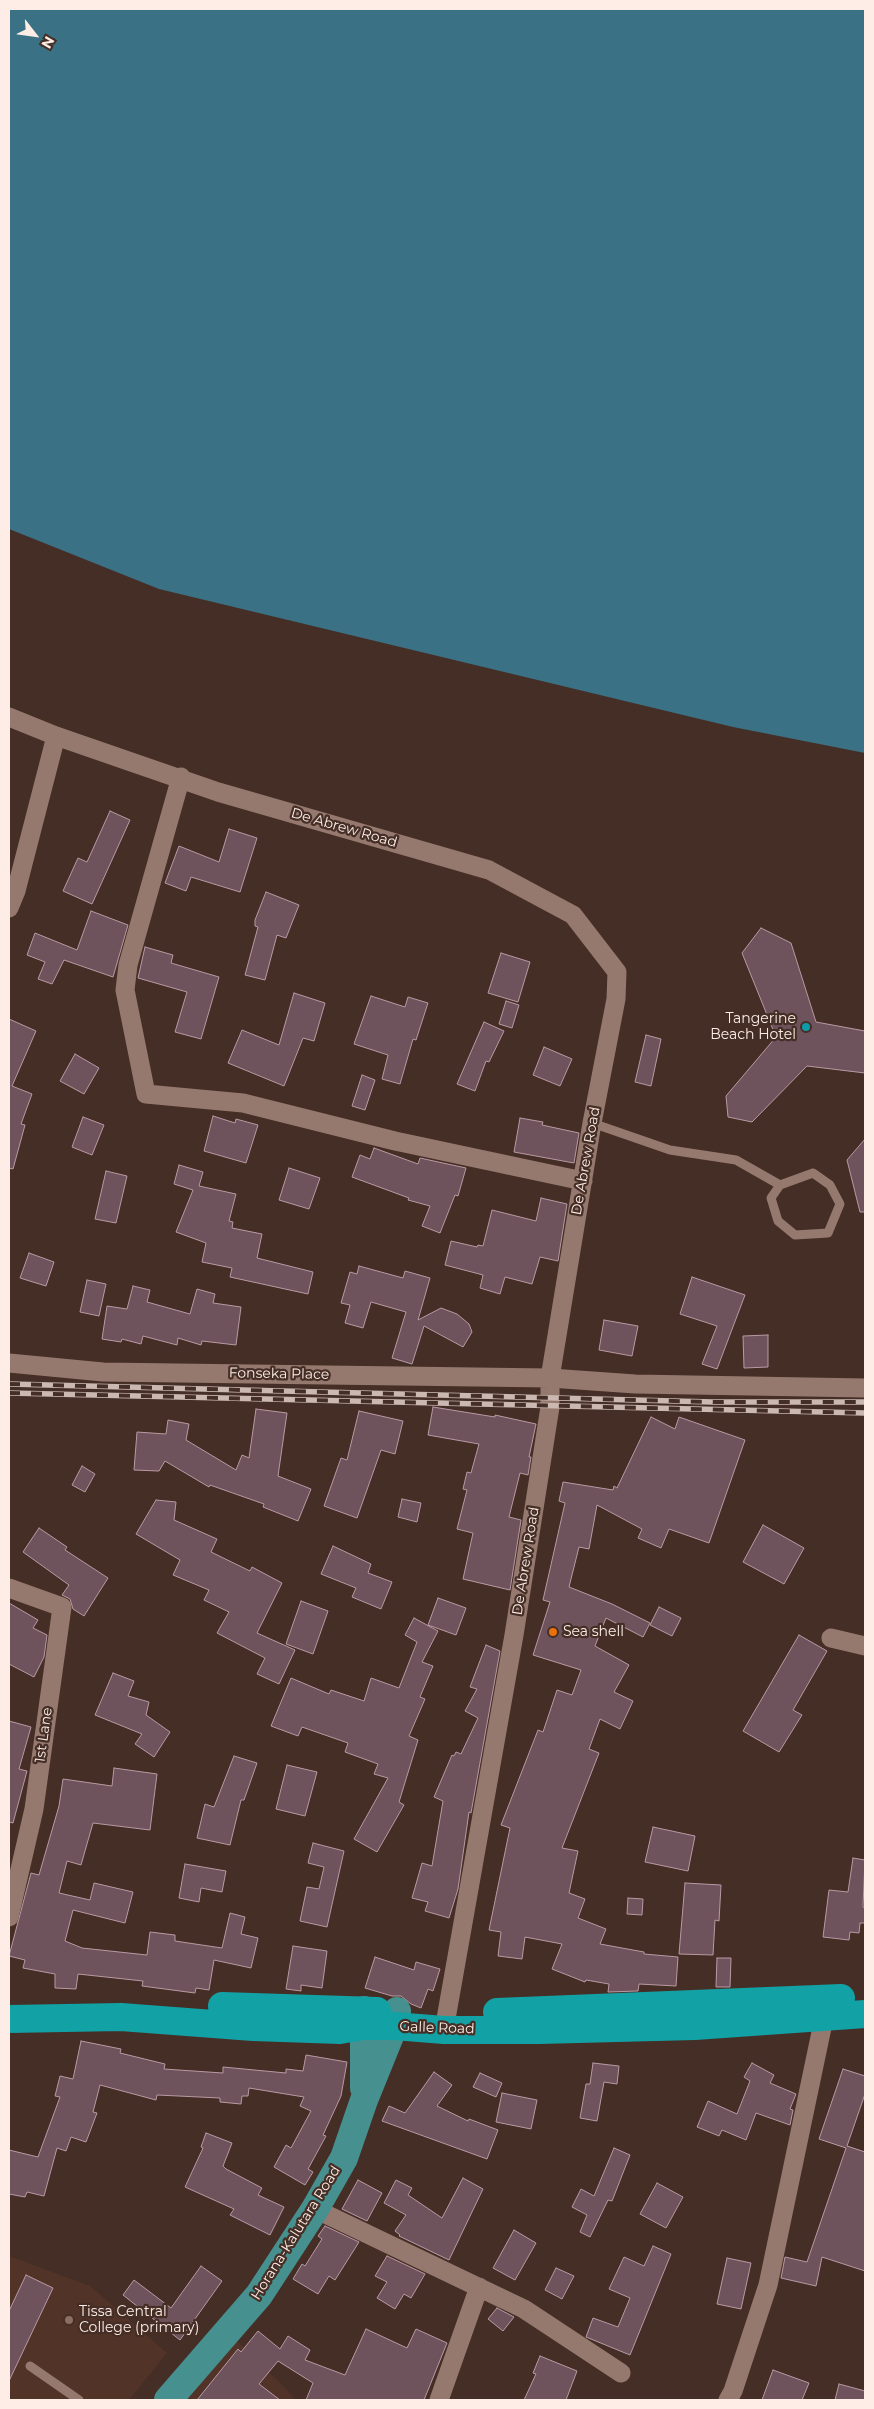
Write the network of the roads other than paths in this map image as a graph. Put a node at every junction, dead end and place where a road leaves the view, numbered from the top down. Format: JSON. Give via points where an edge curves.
{"nodes":[{"id":1,"x":9,"y":717,"type":"edge"},
{"id":2,"x":56,"y":736,"type":"junction"},
{"id":3,"x":181,"y":777,"type":"junction"},
{"id":4,"x":9,"y":908,"type":"edge"},
{"id":5,"x":592,"y":1123,"type":"junction"},
{"id":6,"x":583,"y":1181,"type":"junction"},
{"id":7,"x":780,"y":1185,"type":"junction"},
{"id":8,"x":9,"y":1363,"type":"edge"},
{"id":9,"x":550,"y":1378,"type":"junction"},
{"id":10,"x":865,"y":1388,"type":"edge"},
{"id":11,"x":9,"y":1588,"type":"edge"},
{"id":12,"x":831,"y":1638,"type":"dead end"},
{"id":13,"x":865,"y":1646,"type":"edge"},
{"id":14,"x":9,"y":1917,"type":"edge"},
{"id":15,"x":865,"y":1997,"type":"edge"},
{"id":16,"x":9,"y":2001,"type":"edge"},
{"id":17,"x":865,"y":2014,"type":"edge"},
{"id":18,"x":363,"y":2018,"type":"junction"},
{"id":19,"x":824,"y":2018,"type":"junction"},
{"id":20,"x":9,"y":2019,"type":"edge"},
{"id":21,"x":396,"y":2019,"type":"junction"},
{"id":22,"x":446,"y":2021,"type":"junction"},
{"id":23,"x":364,"y":2100,"type":"junction"},
{"id":24,"x":315,"y":2209,"type":"junction"},
{"id":25,"x":479,"y":2287,"type":"junction"},
{"id":26,"x":30,"y":2366,"type":"dead end"},
{"id":27,"x":621,"y":2373,"type":"dead end"},
{"id":28,"x":80,"y":2400,"type":"edge"},
{"id":29,"x":168,"y":2400,"type":"edge"},
{"id":30,"x":439,"y":2400,"type":"edge"},
{"id":31,"x":728,"y":2400,"type":"edge"}],
"edges":[{"from":1,"to":2,"type":"street","name":"De Abrew Road"},
{"from":2,"to":3,"type":"street","name":"De Abrew Road"},
{"from":2,"to":4,"type":"street"},
{"from":3,"to":5,"type":"street","name":"De Abrew Road","via":[[218,792],[489,870],[573,915],[617,972],[616,999]]},
{"from":3,"to":6,"type":"street","via":[[128,965],[124,990],[146,1094],[243,1103],[395,1141]]},
{"from":5,"to":6,"type":"street","name":"De Abrew Road"},
{"from":5,"to":7,"type":"lane","via":[[670,1150],[736,1160]]},
{"from":6,"to":9,"type":"street","name":"De Abrew Road"},
{"from":7,"to":7,"type":"lane","via":[[813,1173],[830,1185],[840,1204],[828,1233],[795,1236],[778,1221],[771,1198]]},
{"from":8,"to":9,"type":"street","name":"Fonseka Place","via":[[103,1372]]},
{"from":9,"to":10,"type":"street","name":"Fonseka Place","via":[[635,1384]]},
{"from":9,"to":22,"type":"street","name":"De Abrew Road","via":[[550,1407],[514,1635]]},
{"from":11,"to":14,"type":"street","name":"1st Lane","via":[[62,1607],[34,1809]]},
{"from":12,"to":13,"type":"street"},
{"from":15,"to":22,"type":"highway","name":"Galle Road"},
{"from":16,"to":18,"type":"highway","name":"Galle Road","via":[[119,1998]]},
{"from":17,"to":19,"type":"highway","name":"Galle Road"},
{"from":18,"to":20,"type":"highway","name":"Galle Road","via":[[340,2030],[121,2017]]},
{"from":18,"to":21,"type":"highway","name":"Galle Road"},
{"from":18,"to":23,"type":"main road","name":"Horana-Kalutara Road"},
{"from":19,"to":22,"type":"highway","name":"Galle Road","via":[[696,2026],[539,2030]]},
{"from":19,"to":31,"type":"street","via":[[768,2285]]},
{"from":21,"to":22,"type":"highway","name":"Galle Road"},
{"from":21,"to":23,"type":"main road","name":"Horana-Kalutara Road"},
{"from":23,"to":24,"type":"main road","name":"Horana-Kalutara Road","via":[[344,2158]]},
{"from":24,"to":25,"type":"street"},
{"from":24,"to":29,"type":"main road","name":"Horana-Kalutara Road","via":[[259,2295]]},
{"from":25,"to":27,"type":"street","via":[[524,2310]]},
{"from":25,"to":30,"type":"street"},
{"from":26,"to":28,"type":"lane"}]}
